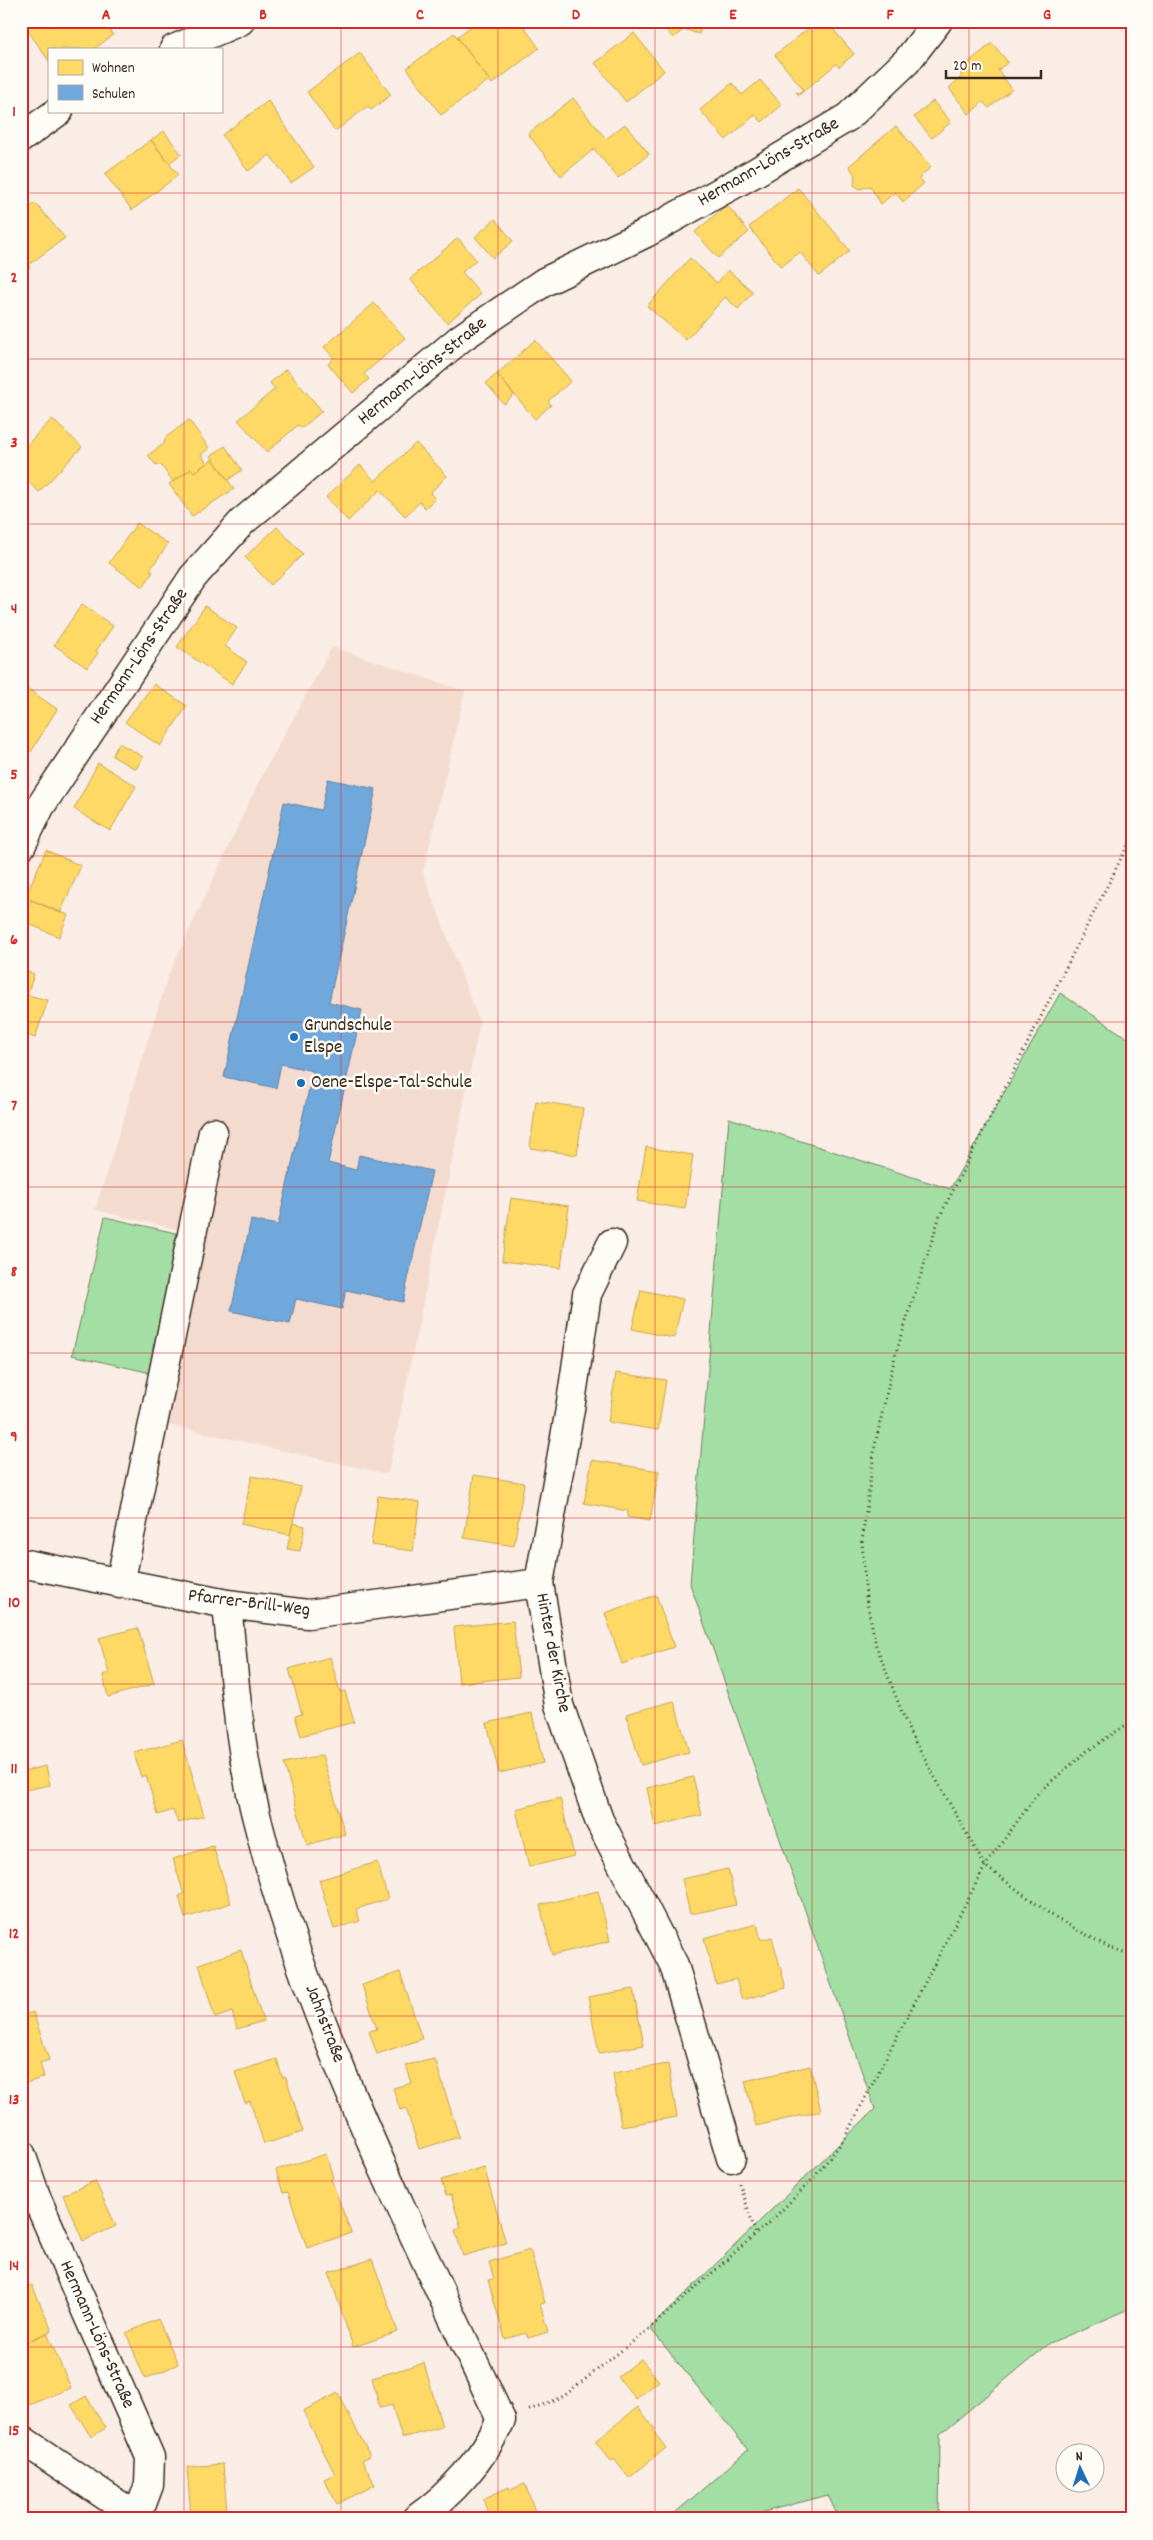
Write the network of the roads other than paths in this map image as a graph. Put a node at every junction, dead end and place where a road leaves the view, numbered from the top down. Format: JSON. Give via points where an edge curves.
{"nodes":[{"id":1,"x":240,"y":21,"type":"edge"},
{"id":2,"x":938,"y":21,"type":"edge"},
{"id":3,"x":176,"y":48,"type":"edge"},
{"id":4,"x":58,"y":112,"type":"edge"},
{"id":5,"x":21,"y":138,"type":"edge"},
{"id":6,"x":21,"y":846,"type":"edge"},
{"id":7,"x":213,"y":1132,"type":"dead end"},
{"id":8,"x":612,"y":1243,"type":"dead end"},
{"id":9,"x":21,"y":1563,"type":"edge"},
{"id":10,"x":539,"y":1583,"type":"junction"},
{"id":11,"x":120,"y":1584,"type":"junction"},
{"id":12,"x":227,"y":1604,"type":"junction"},
{"id":13,"x":21,"y":2154,"type":"edge"},
{"id":14,"x":731,"y":2158,"type":"road end"},
{"id":15,"x":21,"y":2439,"type":"edge"},
{"id":16,"x":138,"y":2518,"type":"edge"},
{"id":17,"x":416,"y":2519,"type":"edge"}],
"edges":[{"from":1,"to":3,"type":"street"},
{"from":2,"to":6,"type":"street","name":"Hermann-Löns-Straße","via":[[907,61],[848,117],[646,233],[544,282],[461,338],[242,522],[192,578],[40,807]]},
{"from":4,"to":5,"type":"street"},
{"from":7,"to":11,"type":"street"},
{"from":8,"to":10,"type":"street","name":"Hinter der Kirche","via":[[587,1294]]},
{"from":9,"to":11,"type":"street","name":"Pfarrer-Brill-Weg"},
{"from":10,"to":12,"type":"street","name":"Pfarrer-Brill-Weg","via":[[308,1614]]},
{"from":10,"to":14,"type":"street","name":"Hinter der Kirche","via":[[559,1705],[600,1820],[674,1965]]},
{"from":11,"to":12,"type":"street","name":"Pfarrer-Brill-Weg"},
{"from":12,"to":17,"type":"street","name":"Jahnstraße","via":[[237,1714],[256,1818],[292,1940],[365,2130],[501,2420],[490,2445],[460,2480]]},
{"from":13,"to":16,"type":"street","name":"Hermann-Löns-Straße","via":[[37,2199],[150,2457],[149,2485]]},
{"from":15,"to":16,"type":"street"}]}
